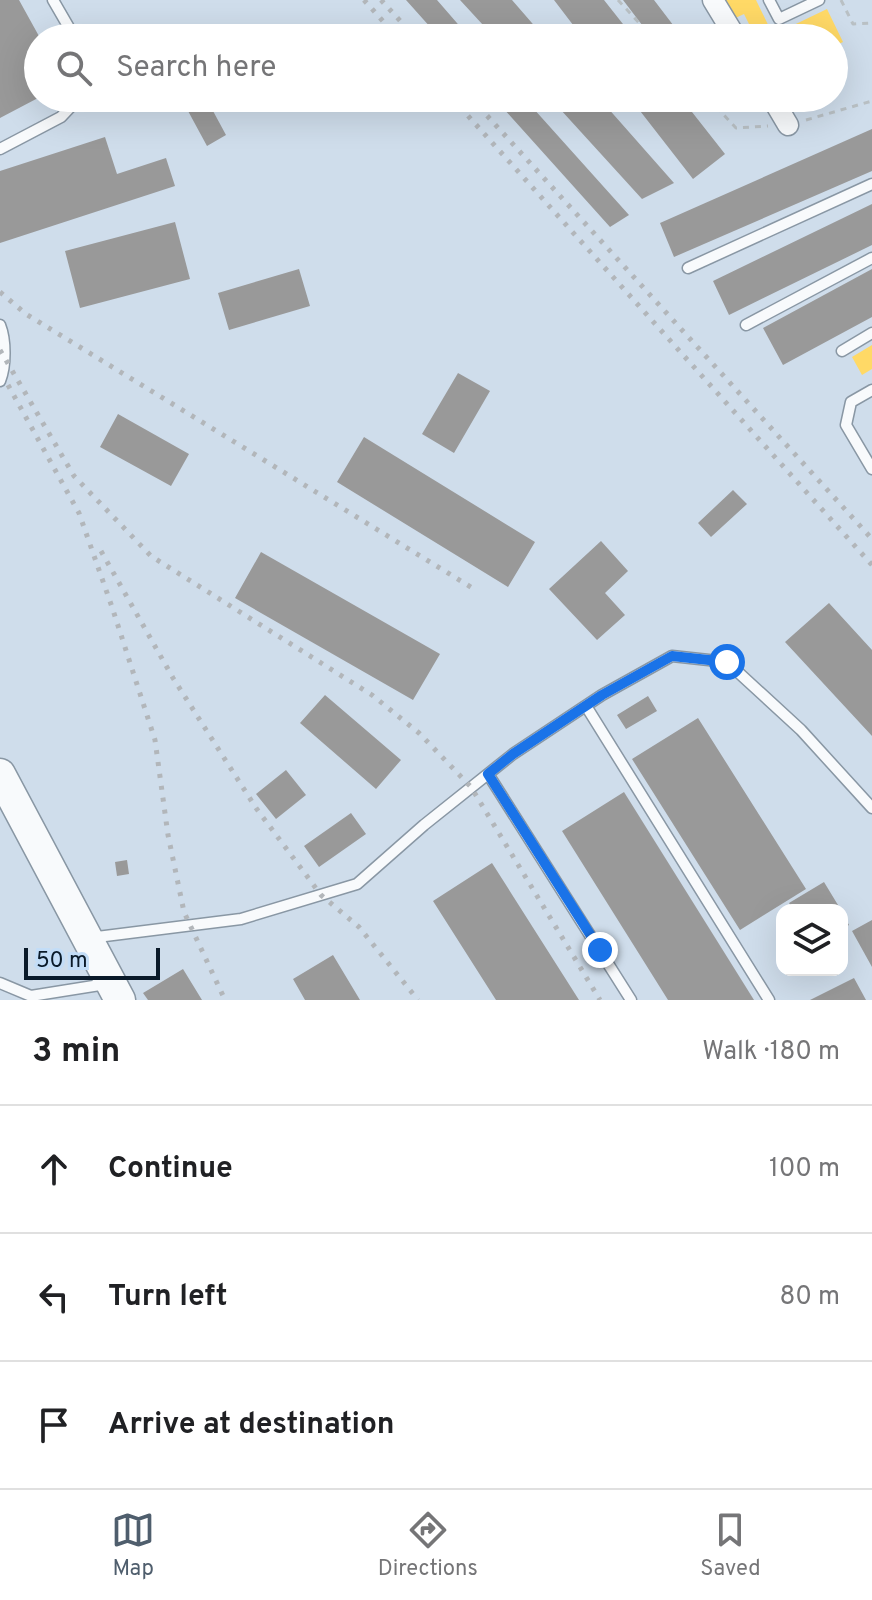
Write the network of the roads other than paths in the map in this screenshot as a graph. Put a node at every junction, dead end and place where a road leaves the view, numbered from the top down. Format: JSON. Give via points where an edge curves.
{"nodes":[{"id":1,"x":53,"y":0,"type":"edge"},
{"id":2,"x":713,"y":0,"type":"edge"},
{"id":3,"x":769,"y":0,"type":"edge"},
{"id":4,"x":819,"y":0,"type":"edge"},
{"id":5,"x":67,"y":24,"type":"edge"},
{"id":6,"x":728,"y":24,"type":"edge"},
{"id":7,"x":66,"y":112,"type":"edge"},
{"id":8,"x":780,"y":112,"type":"edge"},
{"id":9,"x":788,"y":125,"type":"road end"},
{"id":10,"x":0,"y":149,"type":"edge"},
{"id":11,"x":872,"y":184,"type":"edge"},
{"id":12,"x":872,"y":258,"type":"edge"},
{"id":13,"x":688,"y":268,"type":"dead end"},
{"id":14,"x":0,"y":325,"type":"edge"},
{"id":15,"x":746,"y":325,"type":"dead end"},
{"id":16,"x":872,"y":333,"type":"edge"},
{"id":17,"x":842,"y":351,"type":"dead end"},
{"id":18,"x":0,"y":381,"type":"edge"},
{"id":19,"x":872,"y":390,"type":"edge"},
{"id":20,"x":872,"y":469,"type":"edge"},
{"id":21,"x":586,"y":706,"type":"junction"},
{"id":22,"x":0,"y":774,"type":"edge"},
{"id":23,"x":488,"y":774,"type":"junction"},
{"id":24,"x":872,"y":808,"type":"edge"},
{"id":25,"x":87,"y":938,"type":"junction"},
{"id":26,"x":0,"y":983,"type":"edge"},
{"id":27,"x":116,"y":992,"type":"edge"},
{"id":28,"x":631,"y":1000,"type":"edge"},
{"id":29,"x":769,"y":1000,"type":"edge"}],
"edges":[{"from":1,"to":5,"type":"lane"},
{"from":2,"to":6,"type":"street"},
{"from":3,"to":4,"type":"lane","via":[[779,19]]},
{"from":7,"to":10,"type":"lane"},
{"from":8,"to":9,"type":"street"},
{"from":11,"to":13,"type":"lane"},
{"from":12,"to":15,"type":"lane"},
{"from":14,"to":18,"type":"lane"},
{"from":16,"to":17,"type":"lane"},
{"from":19,"to":20,"type":"lane","via":[[851,402],[846,425]]},
{"from":21,"to":23,"type":"lane"},
{"from":21,"to":24,"type":"lane","via":[[672,656],[727,662],[801,730]]},
{"from":21,"to":29,"type":"lane"},
{"from":22,"to":25,"type":"street"},
{"from":23,"to":25,"type":"lane","via":[[357,884],[241,919]]},
{"from":23,"to":28,"type":"lane"},
{"from":25,"to":27,"type":"street"},
{"from":26,"to":27,"type":"lane","via":[[31,996]]}]}
